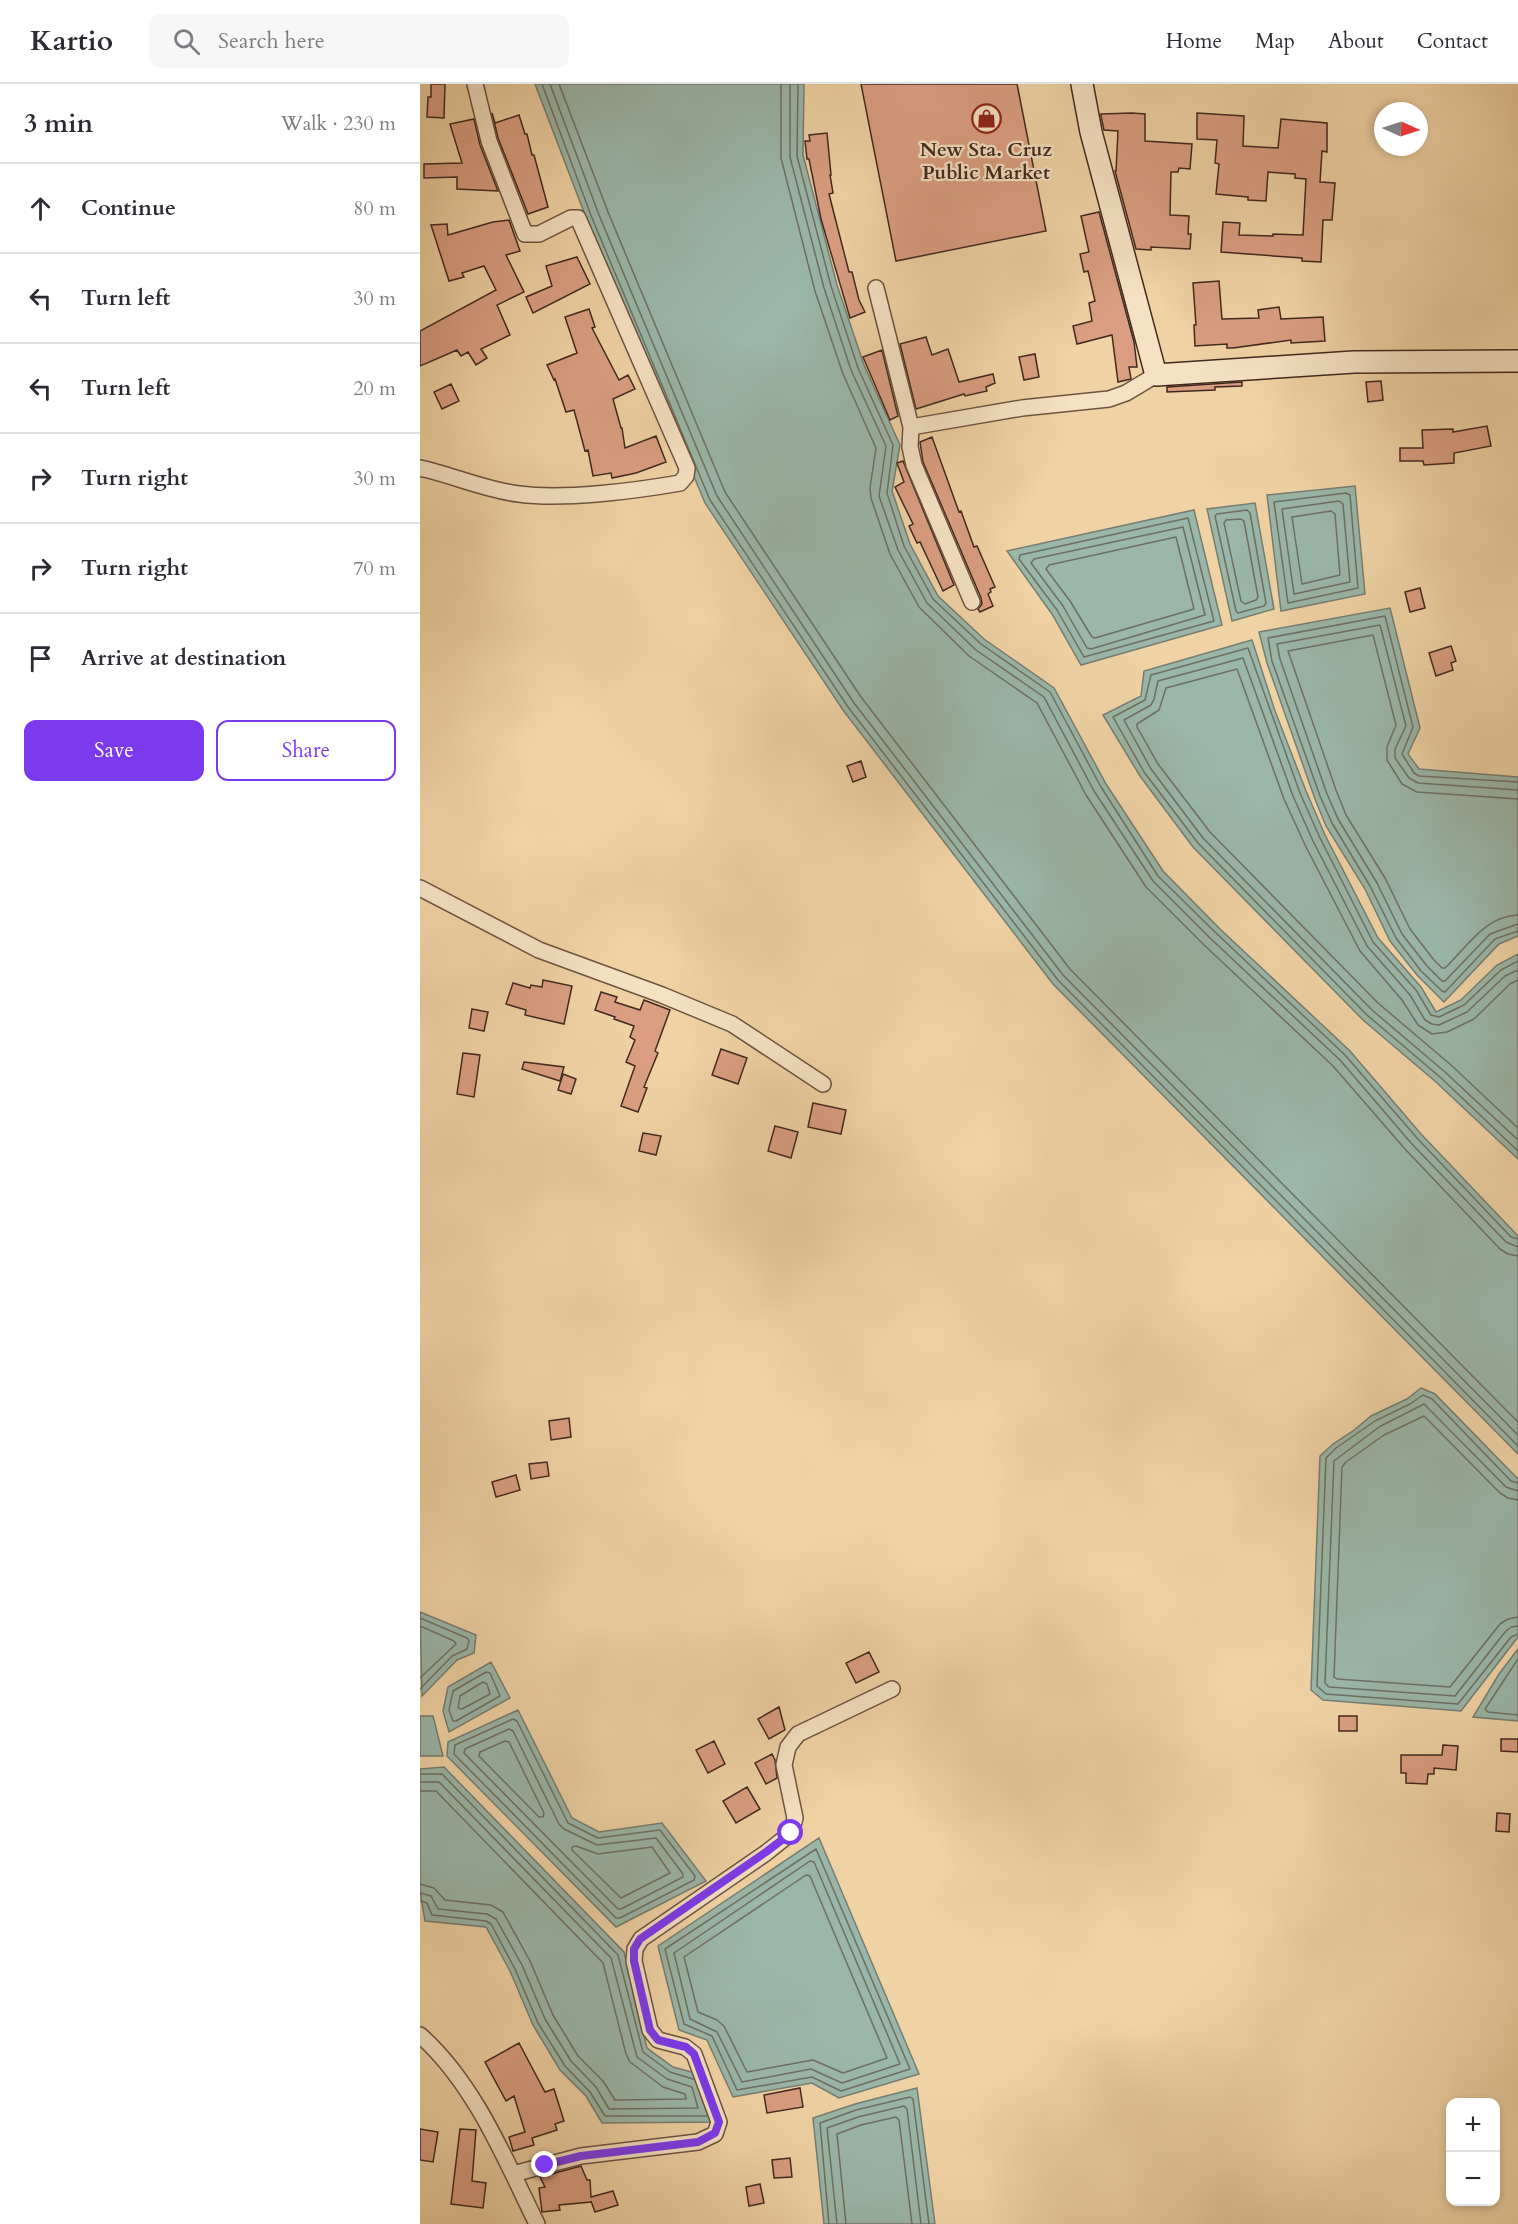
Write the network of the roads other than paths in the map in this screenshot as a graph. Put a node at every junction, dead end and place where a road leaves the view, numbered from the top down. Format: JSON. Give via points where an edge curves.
{"nodes":[{"id":1,"x":475,"y":84,"type":"edge"},
{"id":2,"x":1082,"y":84,"type":"edge"},
{"id":3,"x":876,"y":288,"type":"dead end"},
{"id":4,"x":1518,"y":361,"type":"edge"},
{"id":5,"x":1156,"y":375,"type":"junction"},
{"id":6,"x":912,"y":427,"type":"junction"},
{"id":7,"x":420,"y":468,"type":"edge"},
{"id":8,"x":972,"y":602,"type":"dead end"},
{"id":9,"x":420,"y":888,"type":"edge"},
{"id":10,"x":824,"y":1084,"type":"dead end"},
{"id":11,"x":892,"y":1689,"type":"dead end"},
{"id":12,"x":420,"y":2035,"type":"edge"},
{"id":13,"x":513,"y":2174,"type":"junction"},
{"id":14,"x":537,"y":2224,"type":"edge"}],
"edges":[{"from":1,"to":7,"type":"street","via":[[489,141],[525,234],[539,234],[570,218],[578,219],[687,468],[686,476],[680,483],[533,496]]},
{"from":2,"to":5,"type":"street","via":[[1091,132]]},
{"from":3,"to":6,"type":"street"},
{"from":4,"to":5,"type":"street","via":[[1354,362]]},
{"from":5,"to":6,"type":"street","via":[[1108,399],[1022,408]]},
{"from":6,"to":8,"type":"street","via":[[910,447],[914,465]]},
{"from":9,"to":10,"type":"street","via":[[539,950],[732,1024]]},
{"from":11,"to":13,"type":"street","via":[[798,1734],[788,1747],[784,1765],[795,1818],[791,1833],[640,1939],[634,1949],[650,2030],[658,2040],[686,2047],[694,2054],[719,2122],[715,2133],[698,2142],[581,2156]]},
{"from":12,"to":13,"type":"street","via":[[440,2052],[480,2111]]},
{"from":13,"to":14,"type":"street"}]}
